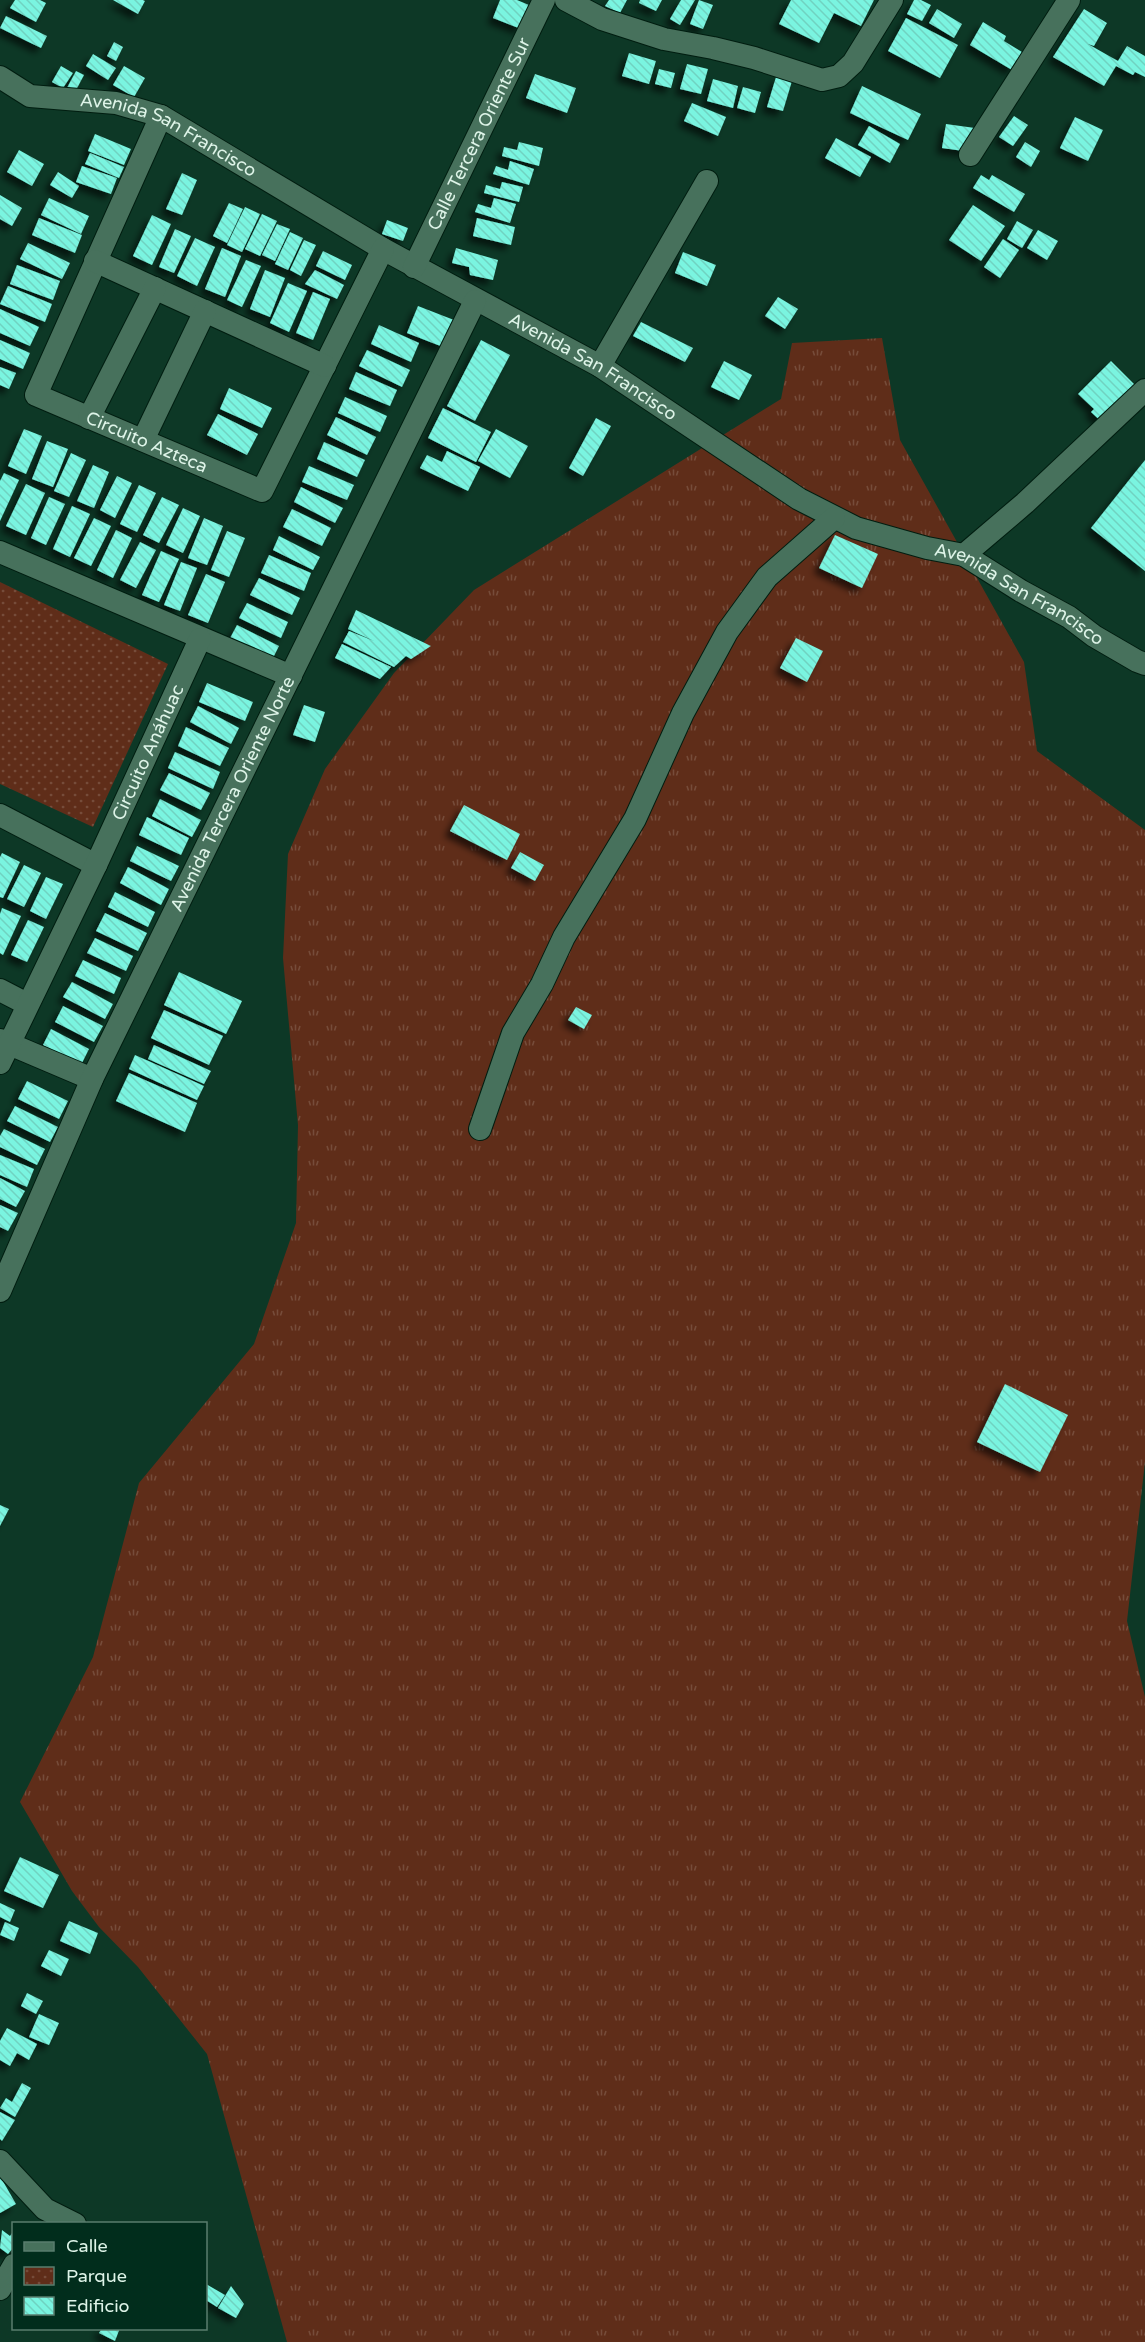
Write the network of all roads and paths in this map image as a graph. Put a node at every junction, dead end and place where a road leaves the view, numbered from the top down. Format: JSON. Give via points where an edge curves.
{"nodes":[{"id":1,"x":544,"y":0,"type":"edge"},
{"id":2,"x":566,"y":0,"type":"edge"},
{"id":3,"x":892,"y":0,"type":"edge"},
{"id":4,"x":1069,"y":0,"type":"edge"},
{"id":5,"x":0,"y":77,"type":"edge"},
{"id":6,"x":161,"y":116,"type":"junction"},
{"id":7,"x":970,"y":155,"type":"dead end"},
{"id":8,"x":707,"y":181,"type":"dead end"},
{"id":9,"x":383,"y":249,"type":"junction"},
{"id":10,"x":95,"y":261,"type":"junction"},
{"id":11,"x":414,"y":267,"type":"junction"},
{"id":12,"x":155,"y":288,"type":"junction"},
{"id":13,"x":475,"y":301,"type":"junction"},
{"id":14,"x":205,"y":311,"type":"junction"},
{"id":15,"x":325,"y":366,"type":"junction"},
{"id":16,"x":600,"y":366,"type":"junction"},
{"id":17,"x":1145,"y":390,"type":"edge"},
{"id":18,"x":89,"y":417,"type":"junction"},
{"id":19,"x":143,"y":440,"type":"junction"},
{"id":20,"x":834,"y":518,"type":"junction"},
{"id":21,"x":0,"y":552,"type":"edge"},
{"id":22,"x":964,"y":555,"type":"junction"},
{"id":23,"x":200,"y":639,"type":"junction"},
{"id":24,"x":1145,"y":664,"type":"edge"},
{"id":25,"x":291,"y":675,"type":"junction"},
{"id":26,"x":0,"y":815,"type":"edge"},
{"id":27,"x":96,"y":865,"type":"junction"},
{"id":28,"x":0,"y":990,"type":"edge"},
{"id":29,"x":27,"y":1004,"type":"junction"},
{"id":30,"x":3,"y":1049,"type":"edge"},
{"id":31,"x":92,"y":1079,"type":"junction"},
{"id":32,"x":480,"y":1129,"type":"dead end"},
{"id":33,"x":0,"y":1290,"type":"edge"},
{"id":34,"x":0,"y":2161,"type":"edge"},
{"id":35,"x":41,"y":2216,"type":"edge"},
{"id":36,"x":71,"y":2222,"type":"edge"},
{"id":37,"x":12,"y":2268,"type":"edge"},
{"id":38,"x":0,"y":2289,"type":"edge"}],
"edges":[{"from":1,"to":11,"type":"street","name":"Calle Tercera Oriente Sur"},
{"from":2,"to":3,"type":"street","via":[[602,19],[664,39],[754,58],[822,80],[839,76],[853,63]]},
{"from":4,"to":7,"type":"street"},
{"from":5,"to":6,"type":"street","name":"Avenida San Francisco","via":[[30,96],[116,103]]},
{"from":6,"to":9,"type":"street","name":"Avenida San Francisco"},
{"from":6,"to":10,"type":"street","name":"Circuito Azteca"},
{"from":8,"to":16,"type":"street"},
{"from":9,"to":11,"type":"street","name":"Avenida San Francisco"},
{"from":9,"to":15,"type":"street","name":"Circuito Azteca"},
{"from":10,"to":12,"type":"street"},
{"from":10,"to":18,"type":"street","name":"Circuito Azteca","via":[[36,395]]},
{"from":11,"to":13,"type":"street","name":"Avenida San Francisco"},
{"from":12,"to":14,"type":"street"},
{"from":12,"to":18,"type":"street"},
{"from":13,"to":16,"type":"street","name":"Avenida San Francisco"},
{"from":13,"to":25,"type":"street","name":"Avenida Tercera Oriente Norte"},
{"from":14,"to":15,"type":"street"},
{"from":14,"to":19,"type":"street"},
{"from":15,"to":19,"type":"street","name":"Circuito Azteca","via":[[262,492]]},
{"from":16,"to":20,"type":"street","name":"Avenida San Francisco","via":[[799,500]]},
{"from":17,"to":22,"type":"street"},
{"from":18,"to":19,"type":"street","name":"Circuito Azteca"},
{"from":20,"to":22,"type":"street","name":"Avenida San Francisco","via":[[855,528]]},
{"from":20,"to":32,"type":"street","via":[[767,577],[727,632],[683,713],[635,819],[564,937],[513,1033]]},
{"from":21,"to":23,"type":"street"},
{"from":22,"to":24,"type":"street","name":"Avenida San Francisco"},
{"from":23,"to":25,"type":"street"},
{"from":23,"to":27,"type":"street","name":"Circuito Anáhuac"},
{"from":25,"to":31,"type":"street","name":"Avenida Tercera Oriente Norte"},
{"from":26,"to":27,"type":"street"},
{"from":27,"to":29,"type":"street","name":"Circuito Anáhuac"},
{"from":28,"to":29,"type":"street"},
{"from":29,"to":30,"type":"street","name":"Circuito Anáhuac"},
{"from":30,"to":31,"type":"street"},
{"from":31,"to":33,"type":"street","name":"Avenida Tercera Oriente Norte"},
{"from":34,"to":35,"type":"street"},
{"from":35,"to":36,"type":"street"},
{"from":37,"to":38,"type":"street"}]}
